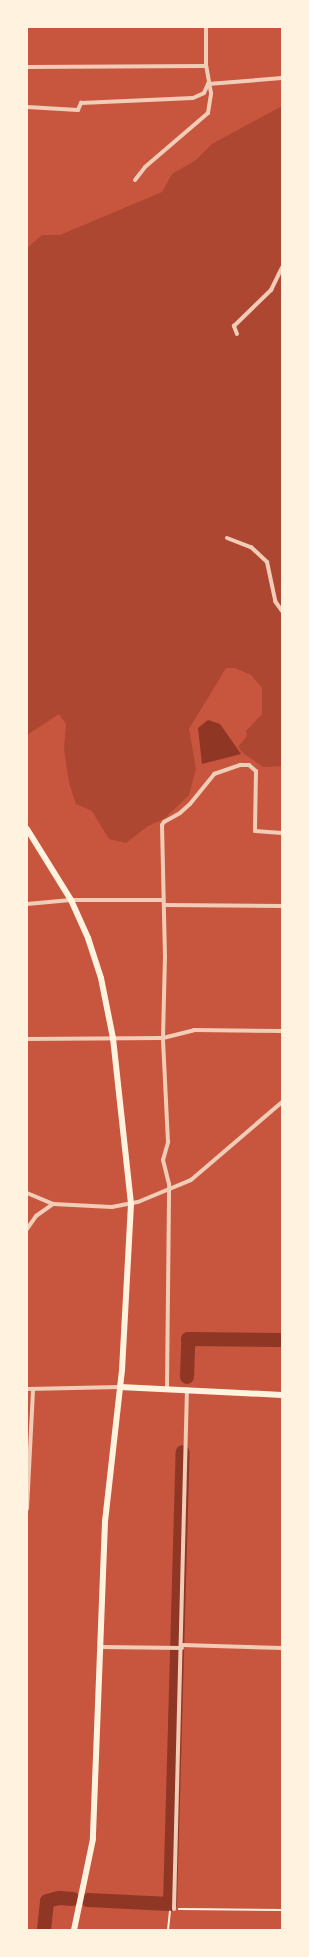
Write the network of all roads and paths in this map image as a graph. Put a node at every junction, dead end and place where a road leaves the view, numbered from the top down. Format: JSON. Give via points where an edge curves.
{"nodes":[{"id":1,"x":206,"y":27,"type":"edge"},
{"id":2,"x":206,"y":66,"type":"junction"},
{"id":3,"x":27,"y":67,"type":"edge"},
{"id":4,"x":282,"y":78,"type":"edge"},
{"id":5,"x":208,"y":84,"type":"junction"},
{"id":6,"x":27,"y":107,"type":"edge"},
{"id":7,"x":135,"y":180,"type":"dead end"},
{"id":8,"x":282,"y":267,"type":"edge"},
{"id":9,"x":237,"y":334,"type":"dead end"},
{"id":10,"x":227,"y":538,"type":"dead end"},
{"id":11,"x":282,"y":611,"type":"edge"},
{"id":12,"x":27,"y":829,"type":"edge"},
{"id":13,"x":282,"y":833,"type":"edge"},
{"id":14,"x":71,"y":900,"type":"junction"},
{"id":15,"x":164,"y":903,"type":"junction"},
{"id":16,"x":27,"y":904,"type":"edge"},
{"id":17,"x":282,"y":906,"type":"edge"},
{"id":18,"x":282,"y":1031,"type":"edge"},
{"id":19,"x":113,"y":1038,"type":"junction"},
{"id":20,"x":163,"y":1038,"type":"junction"},
{"id":21,"x":27,"y":1039,"type":"edge"},
{"id":22,"x":282,"y":1102,"type":"edge"},
{"id":23,"x":168,"y":1188,"type":"junction"},
{"id":24,"x":27,"y":1193,"type":"edge"},
{"id":25,"x":53,"y":1204,"type":"junction"},
{"id":26,"x":131,"y":1204,"type":"junction"},
{"id":27,"x":27,"y":1229,"type":"edge"},
{"id":28,"x":120,"y":1387,"type":"junction"},
{"id":29,"x":33,"y":1388,"type":"junction"},
{"id":30,"x":167,"y":1388,"type":"junction"},
{"id":31,"x":27,"y":1389,"type":"edge"},
{"id":32,"x":187,"y":1389,"type":"junction"},
{"id":33,"x":282,"y":1396,"type":"edge"},
{"id":34,"x":27,"y":1509,"type":"edge"},
{"id":35,"x":100,"y":1647,"type":"junction"},
{"id":36,"x":180,"y":1647,"type":"junction"},
{"id":37,"x":282,"y":1648,"type":"edge"},
{"id":38,"x":174,"y":1910,"type":"junction"},
{"id":39,"x":282,"y":1910,"type":"edge"},
{"id":40,"x":74,"y":1930,"type":"edge"},
{"id":41,"x":168,"y":1930,"type":"edge"}],
"edges":[{"from":1,"to":2,"type":"street"},
{"from":2,"to":3,"type":"street"},
{"from":2,"to":5,"type":"street"},
{"from":4,"to":5,"type":"street"},
{"from":5,"to":6,"type":"street","via":[[204,93],[193,98],[81,103],[78,110]]},
{"from":5,"to":7,"type":"street","via":[[211,93],[207,116],[145,167]]},
{"from":8,"to":9,"type":"street","via":[[271,290],[234,326]]},
{"from":10,"to":11,"type":"street","via":[[251,547],[267,562],[275,601]]},
{"from":12,"to":14,"type":"main road"},
{"from":13,"to":15,"type":"street","via":[[255,831],[254,767],[240,765],[214,774],[190,804],[164,822]]},
{"from":14,"to":15,"type":"street"},
{"from":14,"to":16,"type":"street"},
{"from":14,"to":19,"type":"main road","via":[[96,962]]},
{"from":15,"to":17,"type":"street"},
{"from":15,"to":20,"type":"street"},
{"from":18,"to":20,"type":"street","via":[[194,1030]]},
{"from":19,"to":20,"type":"street"},
{"from":19,"to":21,"type":"street"},
{"from":19,"to":26,"type":"main road"},
{"from":20,"to":23,"type":"street","via":[[168,1142],[163,1160]]},
{"from":22,"to":23,"type":"street","via":[[191,1180]]},
{"from":23,"to":26,"type":"street"},
{"from":23,"to":30,"type":"street"},
{"from":24,"to":25,"type":"street"},
{"from":25,"to":26,"type":"street","via":[[112,1207]]},
{"from":25,"to":27,"type":"street","via":[[36,1216]]},
{"from":26,"to":28,"type":"main road"},
{"from":28,"to":29,"type":"street"},
{"from":28,"to":30,"type":"main road"},
{"from":28,"to":35,"type":"main road","via":[[105,1522]]},
{"from":29,"to":31,"type":"street"},
{"from":29,"to":34,"type":"street"},
{"from":30,"to":32,"type":"main road"},
{"from":32,"to":33,"type":"main road"},
{"from":32,"to":36,"type":"street"},
{"from":35,"to":36,"type":"street"},
{"from":35,"to":40,"type":"main road","via":[[93,1839]]},
{"from":36,"to":37,"type":"street"},
{"from":36,"to":38,"type":"street"},
{"from":38,"to":39,"type":"path"},
{"from":38,"to":41,"type":"path","via":[[169,1913]]}]}
